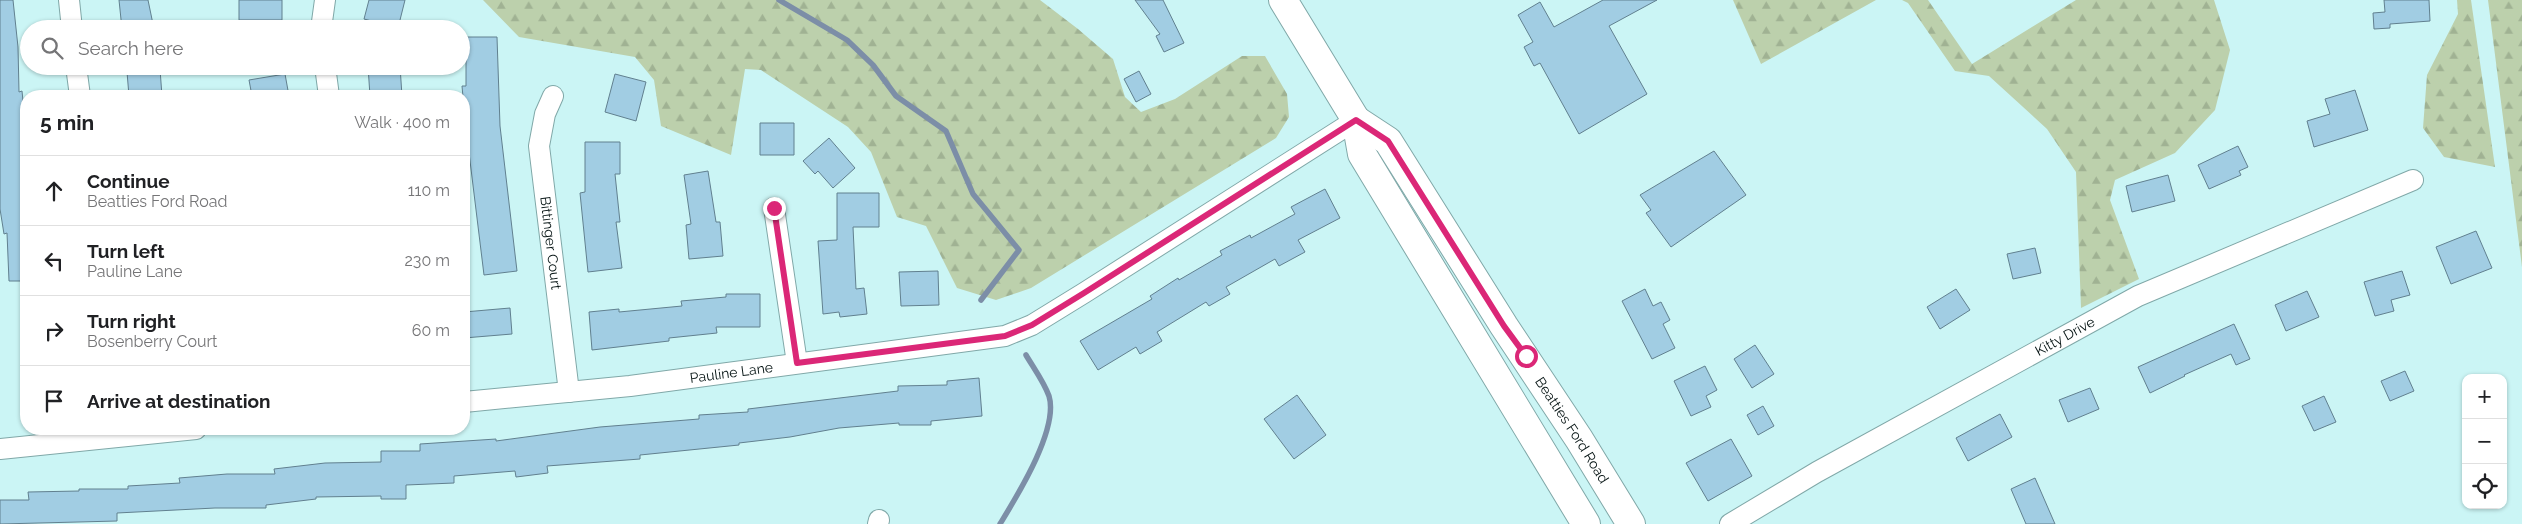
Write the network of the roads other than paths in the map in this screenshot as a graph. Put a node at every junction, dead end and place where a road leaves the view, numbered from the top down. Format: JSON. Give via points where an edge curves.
{"nodes":[{"id":1,"x":69,"y":0,"type":"edge"},
{"id":2,"x":325,"y":0,"type":"edge"},
{"id":3,"x":1283,"y":0,"type":"edge"},
{"id":4,"x":71,"y":20,"type":"edge"},
{"id":5,"x":322,"y":20,"type":"edge"},
{"id":6,"x":77,"y":75,"type":"edge"},
{"id":7,"x":326,"y":75,"type":"edge"},
{"id":8,"x":79,"y":90,"type":"edge"},
{"id":9,"x":327,"y":90,"type":"edge"},
{"id":10,"x":554,"y":96,"type":"dead end"},
{"id":11,"x":1356,"y":120,"type":"junction"},
{"id":12,"x":2413,"y":180,"type":"dead end"},
{"id":13,"x":774,"y":208,"type":"dead end"},
{"id":14,"x":797,"y":363,"type":"junction"},
{"id":15,"x":568,"y":392,"type":"junction"},
{"id":16,"x":470,"y":401,"type":"edge"},
{"id":17,"x":105,"y":435,"type":"edge"},
{"id":18,"x":0,"y":449,"type":"edge"},
{"id":19,"x":1586,"y":524,"type":"edge"},
{"id":20,"x":1630,"y":524,"type":"edge"},
{"id":21,"x":1730,"y":524,"type":"edge"}],
"edges":[{"from":1,"to":4,"type":"street"},
{"from":2,"to":5,"type":"street"},
{"from":3,"to":11,"type":"main road","name":"Beatties Ford Road"},
{"from":6,"to":8,"type":"street"},
{"from":7,"to":9,"type":"street"},
{"from":10,"to":15,"type":"street","name":"Bittinger Court","via":[[545,114],[539,146]]},
{"from":11,"to":14,"type":"street","name":"Pauline Lane","via":[[1032,325],[1005,336]]},
{"from":11,"to":19,"type":"main road","name":"Beatties Ford Road","via":[[1362,154]]},
{"from":11,"to":20,"type":"main road","name":"Beatties Ford Road","via":[[1388,141]]},
{"from":12,"to":21,"type":"street","name":"Kitty Drive","via":[[2138,296],[1826,467]]},
{"from":13,"to":14,"type":"street"},
{"from":14,"to":15,"type":"street","name":"Pauline Lane"},
{"from":15,"to":16,"type":"street","name":"Pauline Lane"},
{"from":17,"to":18,"type":"street"}]}
